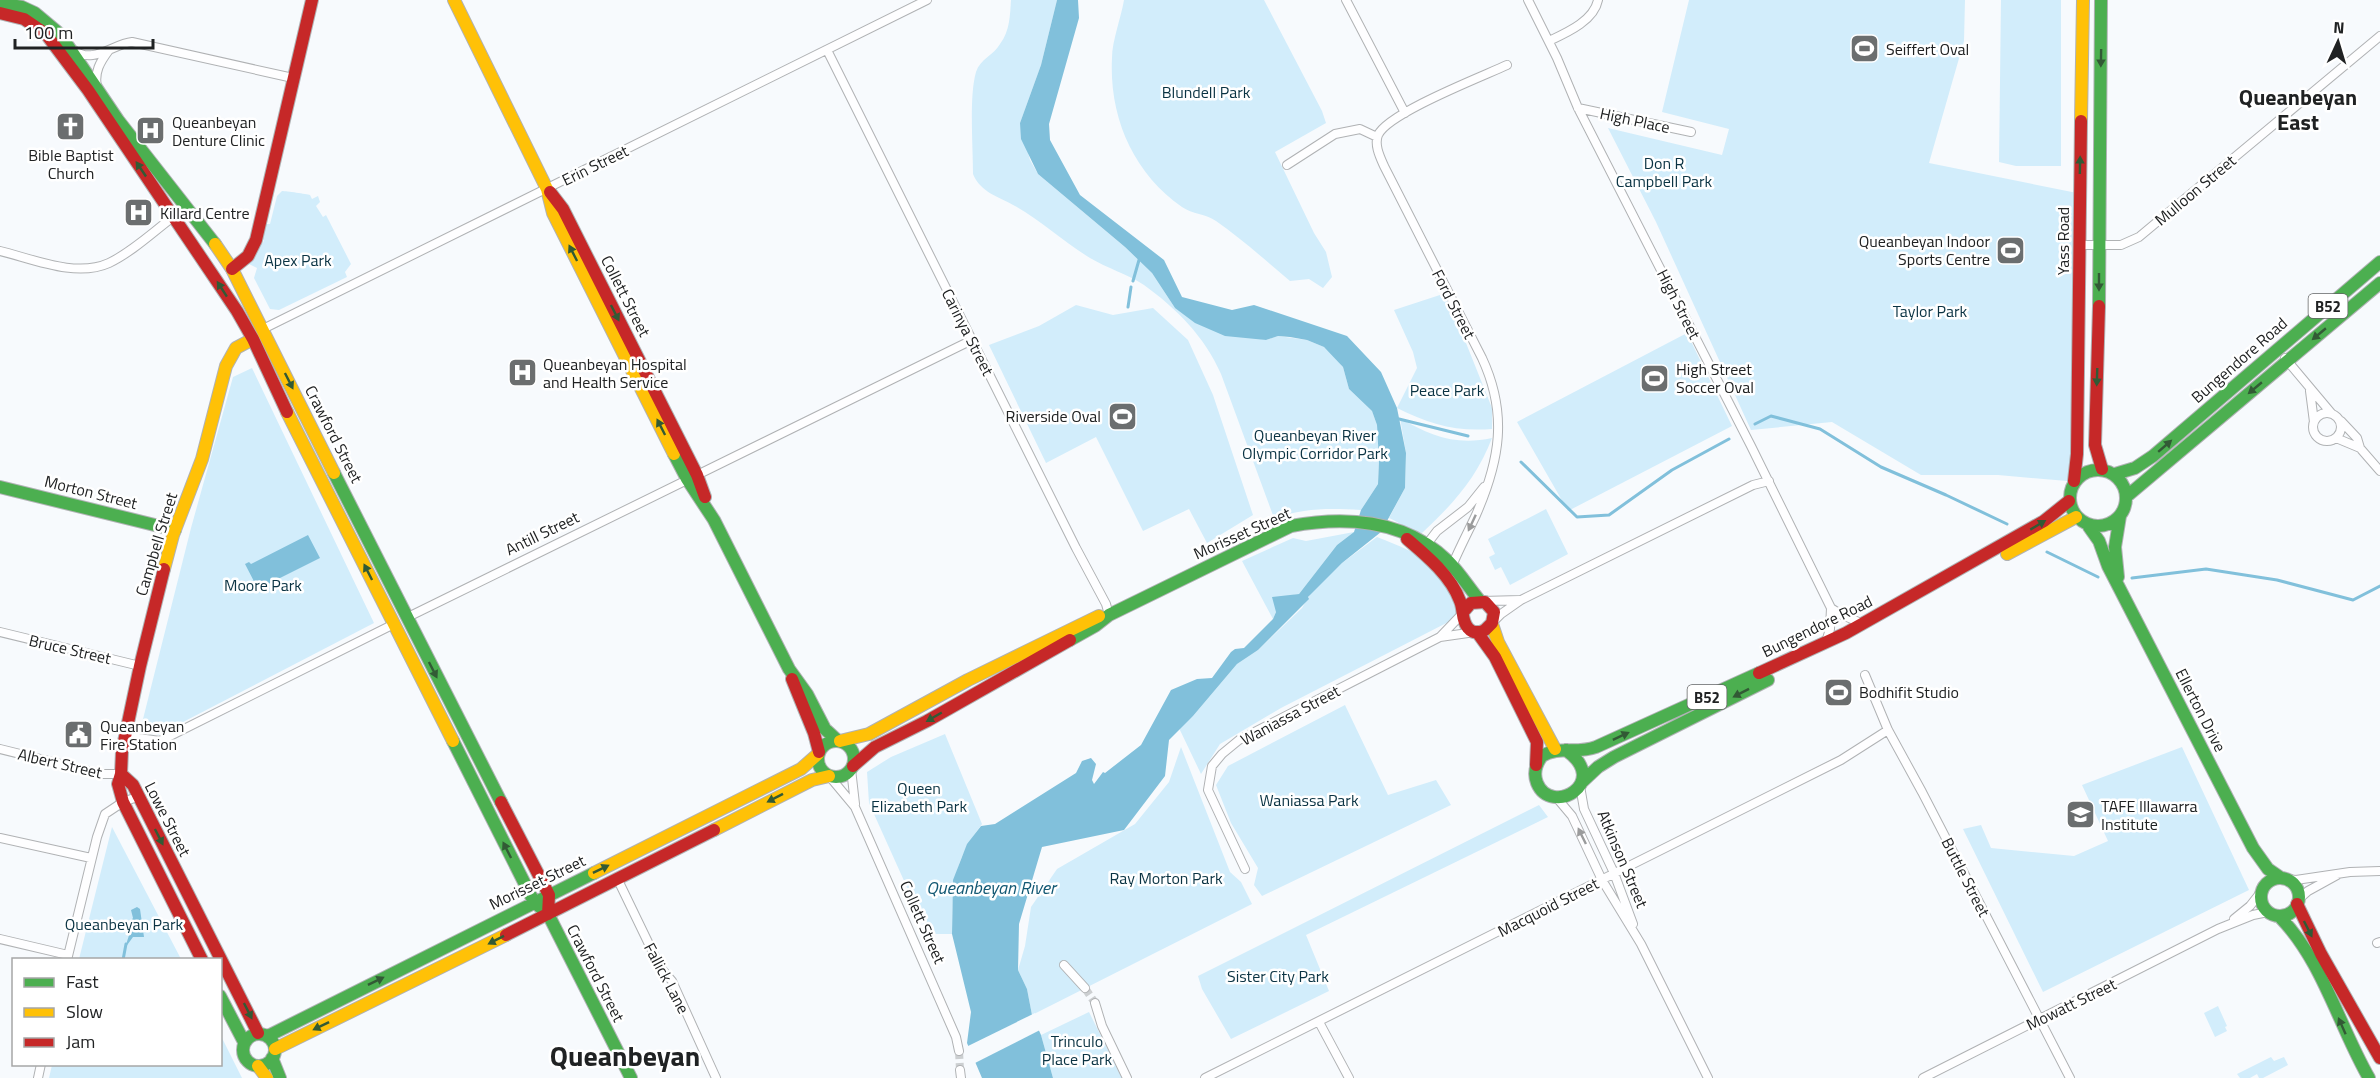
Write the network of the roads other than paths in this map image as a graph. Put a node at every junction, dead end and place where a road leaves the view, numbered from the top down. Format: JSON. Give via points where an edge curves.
{"nodes":[{"id":1,"x":312,"y":0,"type":"edge"},
{"id":2,"x":454,"y":0,"type":"edge"},
{"id":3,"x":927,"y":0,"type":"edge"},
{"id":4,"x":1346,"y":0,"type":"edge"},
{"id":5,"x":1528,"y":0,"type":"edge"},
{"id":6,"x":1598,"y":0,"type":"edge"},
{"id":7,"x":2083,"y":0,"type":"edge"},
{"id":8,"x":2101,"y":0,"type":"edge"},
{"id":9,"x":0,"y":3,"type":"edge"},
{"id":10,"x":22,"y":6,"type":"edge"},
{"id":11,"x":0,"y":13,"type":"edge"},
{"id":12,"x":2380,"y":36,"type":"edge"},
{"id":13,"x":1549,"y":41,"type":"junction"},
{"id":14,"x":70,"y":47,"type":"junction"},
{"id":15,"x":109,"y":50,"type":"junction"},
{"id":16,"x":827,"y":50,"type":"junction"},
{"id":17,"x":1507,"y":65,"type":"dead end"},
{"id":18,"x":293,"y":78,"type":"junction"},
{"id":19,"x":101,"y":97,"type":"junction"},
{"id":20,"x":1578,"y":108,"type":"junction"},
{"id":21,"x":1405,"y":113,"type":"junction"},
{"id":22,"x":1691,"y":132,"type":"dead end"},
{"id":23,"x":1377,"y":137,"type":"junction"},
{"id":24,"x":1287,"y":165,"type":"dead end"},
{"id":25,"x":547,"y":189,"type":"junction"},
{"id":26,"x":2080,"y":196,"type":"junction"},
{"id":27,"x":2099,"y":196,"type":"junction"},
{"id":28,"x":186,"y":207,"type":"junction"},
{"id":29,"x":173,"y":217,"type":"junction"},
{"id":30,"x":2080,"y":245,"type":"junction"},
{"id":31,"x":2099,"y":245,"type":"junction"},
{"id":32,"x":0,"y":251,"type":"edge"},
{"id":33,"x":2380,"y":262,"type":"edge"},
{"id":34,"x":232,"y":269,"type":"junction"},
{"id":35,"x":2380,"y":283,"type":"edge"},
{"id":36,"x":262,"y":329,"type":"junction"},
{"id":37,"x":253,"y":339,"type":"junction"},
{"id":38,"x":972,"y":340,"type":"junction"},
{"id":39,"x":2276,"y":350,"type":"junction"},
{"id":40,"x":2287,"y":360,"type":"junction"},
{"id":41,"x":2310,"y":391,"type":"junction"},
{"id":42,"x":2335,"y":416,"type":"junction"},
{"id":43,"x":2314,"y":422,"type":"junction"},
{"id":44,"x":2336,"y":438,"type":"junction"},
{"id":45,"x":2360,"y":448,"type":"junction"},
{"id":46,"x":2102,"y":469,"type":"junction"},
{"id":47,"x":2380,"y":471,"type":"edge"},
{"id":48,"x":2115,"y":474,"type":"junction"},
{"id":49,"x":692,"y":477,"type":"junction"},
{"id":50,"x":1489,"y":479,"type":"junction"},
{"id":51,"x":1769,"y":481,"type":"junction"},
{"id":52,"x":2074,"y":481,"type":"junction"},
{"id":53,"x":0,"y":487,"type":"edge"},
{"id":54,"x":2126,"y":498,"type":"junction"},
{"id":55,"x":2069,"y":501,"type":"junction"},
{"id":56,"x":2120,"y":516,"type":"junction"},
{"id":57,"x":2081,"y":520,"type":"junction"},
{"id":58,"x":175,"y":530,"type":"junction"},
{"id":59,"x":1397,"y":532,"type":"junction"},
{"id":60,"x":1427,"y":544,"type":"junction"},
{"id":61,"x":1452,"y":566,"type":"junction"},
{"id":62,"x":1437,"y":567,"type":"junction"},
{"id":63,"x":2120,"y":587,"type":"junction"},
{"id":64,"x":1521,"y":600,"type":"junction"},
{"id":65,"x":1481,"y":601,"type":"junction"},
{"id":66,"x":1832,"y":608,"type":"junction"},
{"id":67,"x":1463,"y":612,"type":"junction"},
{"id":68,"x":1109,"y":615,"type":"junction"},
{"id":69,"x":406,"y":618,"type":"junction"},
{"id":70,"x":1493,"y":623,"type":"junction"},
{"id":71,"x":394,"y":624,"type":"junction"},
{"id":72,"x":1863,"y":624,"type":"junction"},
{"id":73,"x":0,"y":632,"type":"edge"},
{"id":74,"x":1476,"y":632,"type":"junction"},
{"id":75,"x":1440,"y":637,"type":"junction"},
{"id":76,"x":1826,"y":642,"type":"junction"},
{"id":77,"x":1037,"y":658,"type":"junction"},
{"id":78,"x":1009,"y":659,"type":"junction"},
{"id":79,"x":140,"y":666,"type":"junction"},
{"id":80,"x":789,"y":669,"type":"junction"},
{"id":81,"x":977,"y":675,"type":"junction"},
{"id":82,"x":1865,"y":675,"type":"dead end"},
{"id":83,"x":963,"y":700,"type":"junction"},
{"id":84,"x":1888,"y":730,"type":"junction"},
{"id":85,"x":124,"y":736,"type":"junction"},
{"id":86,"x":839,"y":741,"type":"junction"},
{"id":87,"x":0,"y":749,"type":"edge"},
{"id":88,"x":1561,"y":749,"type":"junction"},
{"id":89,"x":818,"y":753,"type":"junction"},
{"id":90,"x":1536,"y":765,"type":"junction"},
{"id":91,"x":852,"y":767,"type":"junction"},
{"id":92,"x":121,"y":774,"type":"junction"},
{"id":93,"x":830,"y":776,"type":"junction"},
{"id":94,"x":1581,"y":783,"type":"junction"},
{"id":95,"x":137,"y":796,"type":"junction"},
{"id":96,"x":1556,"y":797,"type":"junction"},
{"id":97,"x":123,"y":802,"type":"junction"},
{"id":98,"x":855,"y":807,"type":"junction"},
{"id":99,"x":0,"y":838,"type":"edge"},
{"id":100,"x":2253,"y":848,"type":"junction"},
{"id":101,"x":91,"y":858,"type":"junction"},
{"id":102,"x":1245,"y":869,"type":"dead end"},
{"id":103,"x":2380,"y":871,"type":"edge"},
{"id":104,"x":2343,"y":872,"type":"junction"},
{"id":105,"x":1614,"y":873,"type":"junction"},
{"id":106,"x":617,"y":878,"type":"junction"},
{"id":107,"x":2284,"y":878,"type":"junction"},
{"id":108,"x":1602,"y":880,"type":"junction"},
{"id":109,"x":2262,"y":890,"type":"junction"},
{"id":110,"x":549,"y":895,"type":"junction"},
{"id":111,"x":2298,"y":901,"type":"junction"},
{"id":112,"x":534,"y":902,"type":"junction"},
{"id":113,"x":548,"y":914,"type":"junction"},
{"id":114,"x":2274,"y":914,"type":"junction"},
{"id":115,"x":2218,"y":929,"type":"junction"},
{"id":116,"x":0,"y":939,"type":"edge"},
{"id":117,"x":1641,"y":944,"type":"junction"},
{"id":118,"x":67,"y":957,"type":"edge"},
{"id":119,"x":201,"y":958,"type":"edge"},
{"id":120,"x":1064,"y":965,"type":"dead end"},
{"id":121,"x":1085,"y":987,"type":"tunnel mouth"},
{"id":122,"x":222,"y":1000,"type":"edge"},
{"id":123,"x":1095,"y":1003,"type":"tunnel mouth"},
{"id":124,"x":2040,"y":1019,"type":"junction"},
{"id":125,"x":1319,"y":1022,"type":"junction"},
{"id":126,"x":263,"y":1035,"type":"junction"},
{"id":127,"x":244,"y":1042,"type":"junction"},
{"id":128,"x":958,"y":1051,"type":"tunnel mouth"},
{"id":129,"x":274,"y":1054,"type":"junction"},
{"id":130,"x":2380,"y":1058,"type":"edge"},
{"id":131,"x":258,"y":1066,"type":"junction"},
{"id":132,"x":267,"y":1078,"type":"edge"},
{"id":133,"x":280,"y":1078,"type":"edge"},
{"id":134,"x":631,"y":1078,"type":"edge"},
{"id":135,"x":716,"y":1078,"type":"edge"},
{"id":136,"x":1127,"y":1078,"type":"edge"},
{"id":137,"x":1205,"y":1078,"type":"edge"},
{"id":138,"x":1349,"y":1078,"type":"edge"},
{"id":139,"x":1708,"y":1078,"type":"edge"},
{"id":140,"x":1923,"y":1078,"type":"edge"},
{"id":141,"x":2070,"y":1078,"type":"edge"},
{"id":142,"x":2369,"y":1078,"type":"edge"}],
"edges":[{"from":1,"to":18,"type":"main road"},
{"from":2,"to":25,"type":"main road","name":"Collett Street"},
{"from":3,"to":16,"type":"street","name":"Erin Street"},
{"from":4,"to":21,"type":"street"},
{"from":5,"to":13,"type":"street","name":"High Street"},
{"from":6,"to":13,"type":"street","via":[[1596,9],[1576,26]]},
{"from":26,"to":7,"type":"main road","name":"Yass Road","one_way":true},
{"from":8,"to":27,"type":"main road","one_way":true},
{"from":9,"to":10,"type":"main road"},
{"from":10,"to":11,"type":"main road"},
{"from":10,"to":14,"type":"main road","name":"Crawford Street","via":[[53,25]]},
{"from":29,"to":10,"type":"main road","name":"Crawford Street","one_way":true,"via":[[96,102]]},
{"from":12,"to":31,"type":"street","name":"Mulloon Street","via":[[2139,237],[2124,244]]},
{"from":13,"to":20,"type":"street","name":"High Street"},
{"from":14,"to":15,"type":"street","via":[[86,56]]},
{"from":14,"to":19,"type":"main road","name":"Crawford Street"},
{"from":15,"to":18,"type":"street","via":[[132,42]]},
{"from":15,"to":19,"type":"street","via":[[96,73]]},
{"from":16,"to":25,"type":"street","name":"Erin Street"},
{"from":16,"to":38,"type":"street","name":"Carinya Street"},
{"from":17,"to":21,"type":"street"},
{"from":18,"to":34,"type":"main road","via":[[252,250]]},
{"from":19,"to":28,"type":"main road","name":"Crawford Street"},
{"from":20,"to":22,"type":"street","name":"High Place"},
{"from":20,"to":51,"type":"street","name":"High Street"},
{"from":21,"to":23,"type":"street","via":[[1385,126]]},
{"from":23,"to":24,"type":"street","via":[[1350,129],[1335,134]]},
{"from":23,"to":50,"type":"street","name":"Ford Street","via":[[1384,166],[1493,384],[1499,439]]},
{"from":25,"to":36,"type":"street","name":"Erin Street"},
{"from":25,"to":49,"type":"main road","name":"Collett Street","via":[[553,213]]},
{"from":26,"to":27,"type":"main road"},
{"from":26,"to":30,"type":"main road","name":"Yass Road"},
{"from":27,"to":31,"type":"main road"},
{"from":28,"to":29,"type":"main road"},
{"from":28,"to":34,"type":"main road","name":"Crawford Street"},
{"from":29,"to":32,"type":"street","via":[[120,256],[95,267],[67,267]]},
{"from":37,"to":29,"type":"main road","name":"Crawford Street","one_way":true},
{"from":30,"to":31,"type":"street","name":"Mulloon Street"},
{"from":30,"to":52,"type":"main road","name":"Yass Road"},
{"from":31,"to":46,"type":"main road","one_way":true,"via":[[2095,445]]},
{"from":33,"to":39,"type":"main road","name":"Bungendore Road","number":"B52"},
{"from":34,"to":36,"type":"main road","name":"Crawford Street"},
{"from":35,"to":40,"type":"main road","name":"Bungendore Road","number":"B52","one_way":true},
{"from":36,"to":37,"type":"main road","name":"Campbell Street"},
{"from":36,"to":69,"type":"main road","name":"Crawford Street","one_way":true},
{"from":37,"to":58,"type":"main road","name":"Campbell Street","via":[[241,342],[230,356],[202,459]]},
{"from":71,"to":37,"type":"main road","name":"Crawford Street","one_way":true},
{"from":38,"to":49,"type":"street","name":"Antill Street"},
{"from":38,"to":68,"type":"street","name":"Carinya Street"},
{"from":39,"to":40,"type":"street"},
{"from":48,"to":39,"type":"main road","name":"Bungendore Road","number":"B52","one_way":true,"via":[[2135,468],[2153,456]]},
{"from":40,"to":41,"type":"street"},
{"from":40,"to":54,"type":"main road","name":"Bungendore Road","number":"B52","one_way":true},
{"from":41,"to":42,"type":"street"},
{"from":41,"to":43,"type":"street"},
{"from":42,"to":43,"type":"street","via":[[2319,415]]},
{"from":42,"to":44,"type":"street","via":[[2340,430]]},
{"from":42,"to":45,"type":"street","via":[[2357,438]]},
{"from":43,"to":44,"type":"street","via":[[2313,431],[2319,438]]},
{"from":44,"to":45,"type":"street"},
{"from":45,"to":47,"type":"street"},
{"from":46,"to":48,"type":"main road"},
{"from":46,"to":52,"type":"main road","via":[[2090,470]]},
{"from":48,"to":54,"type":"main road"},
{"from":49,"to":69,"type":"street","name":"Antill Street"},
{"from":49,"to":80,"type":"main road","name":"Collett Street"},
{"from":50,"to":60,"type":"street","name":"Ford Street","via":[[1468,507]]},
{"from":50,"to":61,"type":"street","name":"Ford Street","one_way":true},
{"from":51,"to":64,"type":"street","via":[[1753,485]]},
{"from":51,"to":66,"type":"street","name":"High Street"},
{"from":52,"to":55,"type":"main road"},
{"from":53,"to":58,"type":"main road","name":"Morton Street"},
{"from":54,"to":56,"type":"main road","number":"B52"},
{"from":55,"to":57,"type":"main road"},
{"from":72,"to":55,"type":"main road","name":"Bungendore Road","number":"B52","one_way":true,"via":[[2044,521]]},
{"from":56,"to":57,"type":"main road","number":"B52","via":[[2105,525]]},
{"from":56,"to":63,"type":"main road","name":"Ellerton Drive","via":[[2115,547]]},
{"from":57,"to":63,"type":"main road","name":"Ellerton Drive","via":[[2100,541]]},
{"from":57,"to":94,"type":"main road","name":"Bungendore Road","number":"B52","one_way":true,"via":[[1614,757]]},
{"from":58,"to":79,"type":"main road","name":"Campbell Street"},
{"from":59,"to":60,"type":"main road","name":"Morisset Street"},
{"from":59,"to":62,"type":"main road","name":"Morisset Street"},
{"from":59,"to":68,"type":"main road","name":"Morisset Street","via":[[1354,520],[1291,526]]},
{"from":60,"to":61,"type":"main road"},
{"from":60,"to":62,"type":"main road"},
{"from":61,"to":65,"type":"main road"},
{"from":62,"to":67,"type":"main road","via":[[1455,591]]},
{"from":63,"to":100,"type":"main road","name":"Ellerton Drive"},
{"from":64,"to":65,"type":"street"},
{"from":64,"to":70,"type":"street"},
{"from":65,"to":67,"type":"main road","via":[[1471,603]]},
{"from":65,"to":70,"type":"main road","via":[[1493,610]]},
{"from":66,"to":72,"type":"street"},
{"from":66,"to":76,"type":"street"},
{"from":67,"to":74,"type":"main road","via":[[1466,626]]},
{"from":67,"to":75,"type":"street","name":"Waniassa Street"},
{"from":68,"to":77,"type":"main road","name":"Morisset Street"},
{"from":68,"to":78,"type":"main road","name":"Morisset Street","via":[[1095,617]]},
{"from":69,"to":71,"type":"main road","name":"Antill Street"},
{"from":69,"to":110,"type":"main road","name":"Crawford Street","one_way":true},
{"from":70,"to":74,"type":"main road","via":[[1485,631]]},
{"from":70,"to":88,"type":"main road","via":[[1498,642],[1541,726]]},
{"from":71,"to":85,"type":"street","name":"Antill Street","via":[[160,741]]},
{"from":112,"to":71,"type":"main road","name":"Crawford Street","one_way":true},
{"from":72,"to":76,"type":"main road","name":"Bungendore Road","number":"B52"},
{"from":73,"to":79,"type":"street","name":"Bruce Street"},
{"from":74,"to":75,"type":"street","name":"Waniassa Street"},
{"from":74,"to":90,"type":"main road","via":[[1495,657],[1537,742]]},
{"from":75,"to":102,"type":"street","name":"Waniassa Street","via":[[1239,740],[1222,754],[1212,766],[1208,790]]},
{"from":88,"to":76,"type":"main road","name":"Bungendore Road","number":"B52","one_way":true,"via":[[1586,750],[1607,743]]},
{"from":77,"to":78,"type":"main road"},
{"from":77,"to":83,"type":"main road","name":"Morisset Street"},
{"from":78,"to":81,"type":"main road","name":"Morisset Street"},
{"from":79,"to":85,"type":"main road","name":"Campbell Street"},
{"from":80,"to":86,"type":"main road","name":"Collett Street","via":[[825,729]]},
{"from":80,"to":89,"type":"main road","name":"Collett Street","via":[[798,699],[815,731]]},
{"from":81,"to":83,"type":"main road"},
{"from":81,"to":86,"type":"main road","name":"Morisset Street","via":[[869,734]]},
{"from":82,"to":84,"type":"street","name":"Buttle Street"},
{"from":83,"to":91,"type":"main road","name":"Morisset Street","one_way":true,"via":[[870,750]]},
{"from":84,"to":105,"type":"street","name":"Macquoid Street","via":[[1841,760]]},
{"from":84,"to":124,"type":"street","name":"Buttle Street"},
{"from":85,"to":92,"type":"main road","name":"Campbell Street"},
{"from":86,"to":89,"type":"main road","via":[[828,742]]},
{"from":86,"to":91,"type":"main road","via":[[853,752]]},
{"from":87,"to":92,"type":"street","name":"Albert Street","via":[[101,774]]},
{"from":88,"to":90,"type":"main road","via":[[1547,752]]},
{"from":88,"to":94,"type":"main road","via":[[1580,759]]},
{"from":89,"to":93,"type":"main road","via":[[818,766]]},
{"from":110,"to":89,"type":"main road","name":"Morisset Street","one_way":true,"via":[[801,769]]},
{"from":90,"to":96,"type":"main road","via":[[1538,786]]},
{"from":91,"to":93,"type":"main road","via":[[842,776]]},
{"from":91,"to":98,"type":"street","name":"Collett Street"},
{"from":92,"to":95,"type":"main road","name":"Lowe Street","via":[[133,785]]},
{"from":92,"to":97,"type":"main road","name":"Lowe Street","via":[[117,784]]},
{"from":93,"to":98,"type":"street","name":"Collett Street"},
{"from":93,"to":106,"type":"main road","name":"Morisset Street","one_way":true,"via":[[812,780]]},
{"from":94,"to":96,"type":"main road","number":"B52","via":[[1572,795]]},
{"from":94,"to":105,"type":"street","name":"Atkinson Street","via":[[1584,809]]},
{"from":95,"to":97,"type":"street"},
{"from":95,"to":126,"type":"main road","name":"Lowe Street","one_way":true},
{"from":108,"to":96,"type":"street","name":"Atkinson Street","one_way":true,"via":[[1572,816]]},
{"from":97,"to":101,"type":"street","via":[[105,814]]},
{"from":97,"to":119,"type":"main road","name":"Lowe Street"},
{"from":98,"to":128,"type":"street","name":"Collett Street","via":[[955,1034]]},
{"from":99,"to":101,"type":"street"},
{"from":100,"to":107,"type":"main road","name":"Ellerton Drive","via":[[2268,869]]},
{"from":100,"to":109,"type":"main road","name":"Ellerton Drive"},
{"from":101,"to":118,"type":"street"},
{"from":103,"to":104,"type":"street"},
{"from":104,"to":107,"type":"street","via":[[2296,880]]},
{"from":104,"to":111,"type":"street","via":[[2313,887]]},
{"from":105,"to":108,"type":"street","name":"Macquoid Street"},
{"from":105,"to":117,"type":"street","name":"Atkinson Street"},
{"from":106,"to":113,"type":"main road","name":"Morisset Street"},
{"from":106,"to":135,"type":"street","name":"Fallick Lane","via":[[660,967],[672,981]]},
{"from":107,"to":109,"type":"main road","via":[[2270,880]]},
{"from":107,"to":111,"type":"main road","via":[[2297,889]]},
{"from":108,"to":117,"type":"street","name":"Atkinson Street"},
{"from":108,"to":125,"type":"street","name":"Macquoid Street"},
{"from":109,"to":114,"type":"main road","via":[[2261,903]]},
{"from":109,"to":115,"type":"street","name":"Mowatt Street","via":[[2247,910]]},
{"from":110,"to":112,"type":"main road","name":"Morisset Street"},
{"from":110,"to":113,"type":"main road","name":"Crawford Street"},
{"from":111,"to":114,"type":"main road","via":[[2290,913]]},
{"from":111,"to":130,"type":"main road","one_way":true,"via":[[2321,954]]},
{"from":112,"to":113,"type":"main road","name":"Crawford Street"},
{"from":126,"to":112,"type":"main road","name":"Morisset Street","one_way":true},
{"from":113,"to":129,"type":"main road","name":"Morisset Street","one_way":true},
{"from":113,"to":134,"type":"main road","name":"Crawford Street"},
{"from":114,"to":115,"type":"street","name":"Mowatt Street","via":[[2255,914]]},
{"from":142,"to":114,"type":"main road","one_way":true,"via":[[2307,948],[2291,927]]},
{"from":115,"to":124,"type":"street","name":"Mowatt Street"},
{"from":116,"to":118,"type":"street"},
{"from":117,"to":139,"type":"street","name":"Atkinson Street"},
{"from":120,"to":121,"type":"street"},
{"from":122,"to":127,"type":"main road"},
{"from":123,"to":136,"type":"street","via":[[1101,1026]]},
{"from":124,"to":140,"type":"street","name":"Mowatt Street"},
{"from":124,"to":141,"type":"street","name":"Buttle Street"},
{"from":125,"to":137,"type":"street","name":"Macquoid Street"},
{"from":125,"to":138,"type":"street"},
{"from":126,"to":127,"type":"main road","via":[[249,1036]]},
{"from":126,"to":129,"type":"main road","via":[[273,1042]]},
{"from":127,"to":131,"type":"main road","via":[[244,1057]]},
{"from":129,"to":131,"type":"main road","via":[[266,1064]]},
{"from":129,"to":133,"type":"main road"},
{"from":131,"to":132,"type":"main road"}]}
